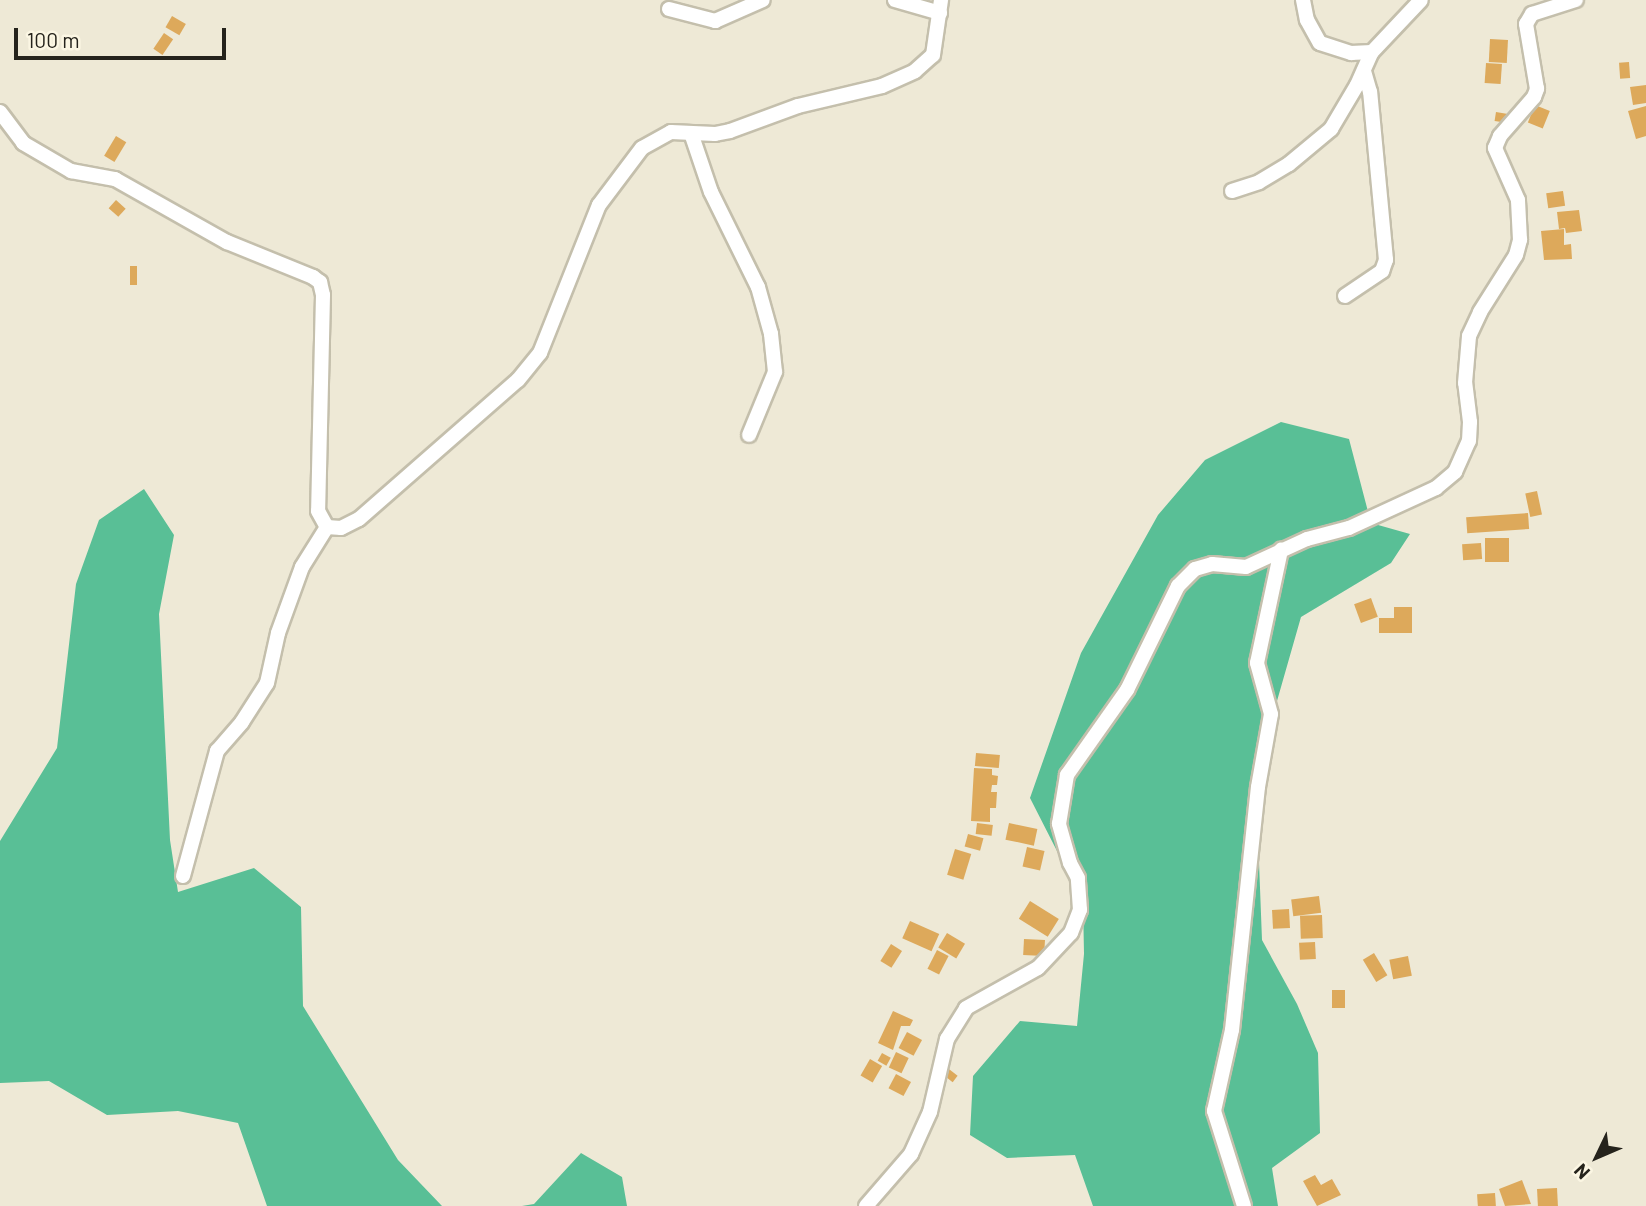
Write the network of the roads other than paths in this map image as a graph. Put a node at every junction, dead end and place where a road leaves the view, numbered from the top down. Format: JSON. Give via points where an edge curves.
{"nodes":[{"id":1,"x":764,"y":0,"type":"edge"},
{"id":2,"x":895,"y":0,"type":"edge"},
{"id":3,"x":1303,"y":0,"type":"edge"},
{"id":4,"x":1420,"y":0,"type":"edge"},
{"id":5,"x":1576,"y":0,"type":"edge"},
{"id":6,"x":940,"y":7,"type":"edge"},
{"id":7,"x":670,"y":9,"type":"dead end"},
{"id":8,"x":1372,"y":52,"type":"junction"},
{"id":9,"x":1364,"y":71,"type":"junction"},
{"id":10,"x":0,"y":112,"type":"edge"},
{"id":11,"x":691,"y":133,"type":"junction"},
{"id":12,"x":1232,"y":191,"type":"dead end"},
{"id":13,"x":1345,"y":296,"type":"dead end"},
{"id":14,"x":749,"y":435,"type":"dead end"},
{"id":15,"x":327,"y":527,"type":"junction"},
{"id":16,"x":1281,"y":550,"type":"junction"},
{"id":17,"x":183,"y":876,"type":"dead end"},
{"id":18,"x":866,"y":1206,"type":"edge"},
{"id":19,"x":1244,"y":1206,"type":"edge"}],
"edges":[{"from":1,"to":7,"type":"street","via":[[715,21]]},
{"from":2,"to":6,"type":"street"},
{"from":3,"to":8,"type":"street","via":[[1307,20],[1320,43],[1352,53]]},
{"from":4,"to":8,"type":"street"},
{"from":5,"to":16,"type":"street","via":[[1532,14],[1526,24],[1537,89],[1495,148],[1518,200],[1520,240],[1516,255],[1469,336],[1465,383],[1469,441],[1455,472],[1436,488],[1349,528]]},
{"from":6,"to":11,"type":"street","via":[[933,55],[915,71],[882,86],[797,106],[730,131]]},
{"from":8,"to":9,"type":"street"},
{"from":9,"to":12,"type":"street","via":[[1331,129],[1289,164]]},
{"from":9,"to":13,"type":"street","via":[[1370,92],[1386,260],[1382,271]]},
{"from":10,"to":15,"type":"street","via":[[23,143],[71,171],[115,179],[227,242],[320,282],[318,511]]},
{"from":11,"to":14,"type":"street","via":[[711,192],[758,287],[771,334],[775,372]]},
{"from":11,"to":15,"type":"street","via":[[671,132],[642,148],[599,205],[540,353],[518,380],[359,519],[341,528]]},
{"from":15,"to":17,"type":"street","via":[[302,567],[278,633],[267,683],[217,751]]},
{"from":16,"to":18,"type":"street","via":[[1246,567],[1212,564],[1195,569],[1178,586],[1127,690],[1067,775],[1059,824],[1078,878],[1080,910],[1071,933],[1038,968],[966,1008],[947,1040],[930,1112],[911,1154]]},
{"from":16,"to":19,"type":"street","via":[[1256,663],[1270,714],[1232,1031],[1214,1111]]}]}
